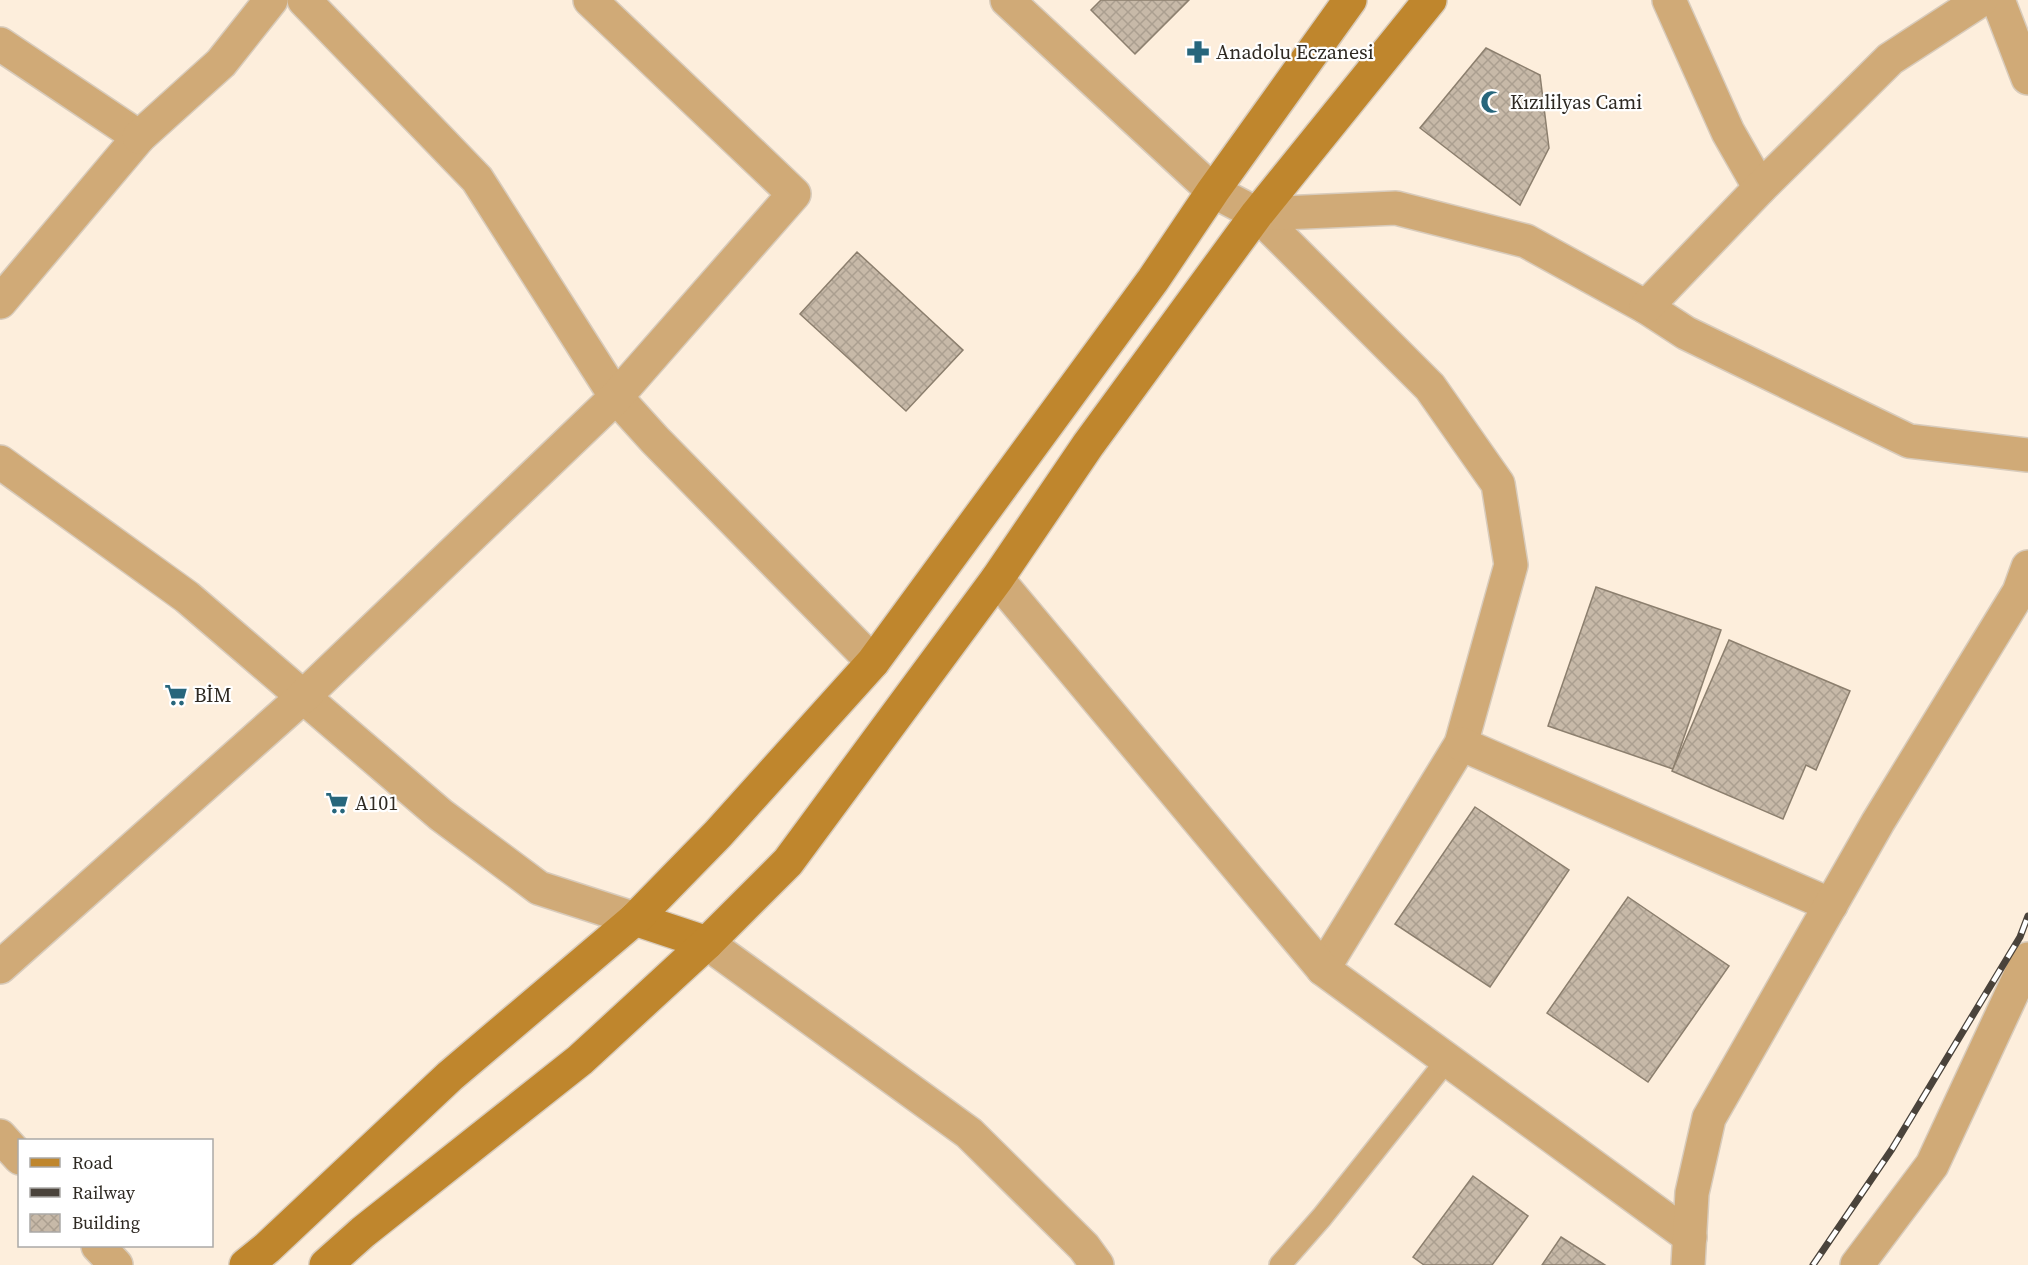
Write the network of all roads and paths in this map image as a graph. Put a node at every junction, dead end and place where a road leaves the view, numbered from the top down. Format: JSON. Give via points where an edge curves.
{"nodes":[{"id":1,"x":272,"y":0,"type":"edge"},
{"id":2,"x":304,"y":0,"type":"edge"},
{"id":3,"x":590,"y":0,"type":"edge"},
{"id":4,"x":1007,"y":0,"type":"edge"},
{"id":5,"x":1350,"y":0,"type":"edge"},
{"id":6,"x":1430,"y":0,"type":"edge"},
{"id":7,"x":1669,"y":0,"type":"edge"},
{"id":8,"x":1981,"y":0,"type":"edge"},
{"id":9,"x":1998,"y":0,"type":"edge"},
{"id":10,"x":0,"y":44,"type":"edge"},
{"id":11,"x":2028,"y":78,"type":"edge"},
{"id":12,"x":139,"y":137,"type":"junction"},
{"id":13,"x":1760,"y":189,"type":"junction"},
{"id":14,"x":1213,"y":191,"type":"junction"},
{"id":15,"x":1257,"y":214,"type":"junction"},
{"id":16,"x":0,"y":302,"type":"edge"},
{"id":17,"x":1646,"y":307,"type":"junction"},
{"id":18,"x":616,"y":397,"type":"junction"},
{"id":19,"x":2028,"y":455,"type":"edge"},
{"id":20,"x":0,"y":462,"type":"edge"},
{"id":21,"x":2028,"y":567,"type":"edge"},
{"id":22,"x":997,"y":579,"type":"junction"},
{"id":23,"x":873,"y":662,"type":"junction"},
{"id":24,"x":303,"y":697,"type":"junction"},
{"id":25,"x":1461,"y":744,"type":"junction"},
{"id":26,"x":1831,"y":905,"type":"junction"},
{"id":27,"x":635,"y":920,"type":"junction"},
{"id":28,"x":707,"y":943,"type":"junction"},
{"id":29,"x":2028,"y":959,"type":"edge"},
{"id":30,"x":0,"y":968,"type":"edge"},
{"id":31,"x":1323,"y":969,"type":"junction"},
{"id":32,"x":1447,"y":1060,"type":"junction"},
{"id":33,"x":0,"y":1136,"type":"edge"},
{"id":34,"x":18,"y":1156,"type":"edge"},
{"id":35,"x":100,"y":1247,"type":"edge"},
{"id":36,"x":1689,"y":1251,"type":"edge"},
{"id":37,"x":116,"y":1265,"type":"edge"},
{"id":38,"x":246,"y":1265,"type":"edge"},
{"id":39,"x":326,"y":1265,"type":"edge"},
{"id":40,"x":1097,"y":1265,"type":"edge"},
{"id":41,"x":1280,"y":1265,"type":"edge"},
{"id":42,"x":1857,"y":1265,"type":"edge"}],
"edges":[{"from":1,"to":12,"type":"street","via":[[221,63]]},
{"from":2,"to":18,"type":"street","via":[[477,179]]},
{"from":3,"to":18,"type":"street","via":[[794,194]]},
{"from":4,"to":14,"type":"street"},
{"from":5,"to":14,"type":"main road"},
{"from":6,"to":15,"type":"main road"},
{"from":7,"to":13,"type":"street","via":[[1728,132]]},
{"from":8,"to":13,"type":"street","via":[[1890,59]]},
{"from":9,"to":11,"type":"street"},
{"from":10,"to":12,"type":"street"},
{"from":12,"to":16,"type":"street"},
{"from":13,"to":17,"type":"street"},
{"from":14,"to":15,"type":"street"},
{"from":14,"to":23,"type":"main road","via":[[1153,280]]},
{"from":15,"to":17,"type":"street","via":[[1396,208],[1526,241]]},
{"from":15,"to":22,"type":"main road","via":[[1088,444]]},
{"from":15,"to":25,"type":"street","via":[[1430,387],[1498,484],[1510,565]]},
{"from":17,"to":19,"type":"street","via":[[1686,333],[1909,441]]},
{"from":18,"to":23,"type":"street"},
{"from":18,"to":24,"type":"street"},
{"from":20,"to":24,"type":"street","via":[[187,597]]},
{"from":21,"to":26,"type":"street","via":[[2019,592]]},
{"from":22,"to":28,"type":"main road","via":[[788,862]]},
{"from":22,"to":31,"type":"street"},
{"from":23,"to":27,"type":"main road"},
{"from":24,"to":27,"type":"street","via":[[441,815],[539,888]]},
{"from":24,"to":30,"type":"street"},
{"from":25,"to":26,"type":"street"},
{"from":25,"to":31,"type":"street"},
{"from":26,"to":36,"type":"street","via":[[1709,1118],[1692,1194]]},
{"from":27,"to":28,"type":"main road"},
{"from":27,"to":38,"type":"main road","via":[[450,1076]]},
{"from":28,"to":39,"type":"main road","via":[[580,1060]]},
{"from":28,"to":40,"type":"street","via":[[969,1133],[1084,1247]]},
{"from":29,"to":42,"type":"street","via":[[1932,1165]]},
{"from":31,"to":32,"type":"street"},
{"from":32,"to":36,"type":"street"},
{"from":32,"to":41,"type":"lane"},
{"from":33,"to":34,"type":"street"},
{"from":35,"to":37,"type":"street"}]}
